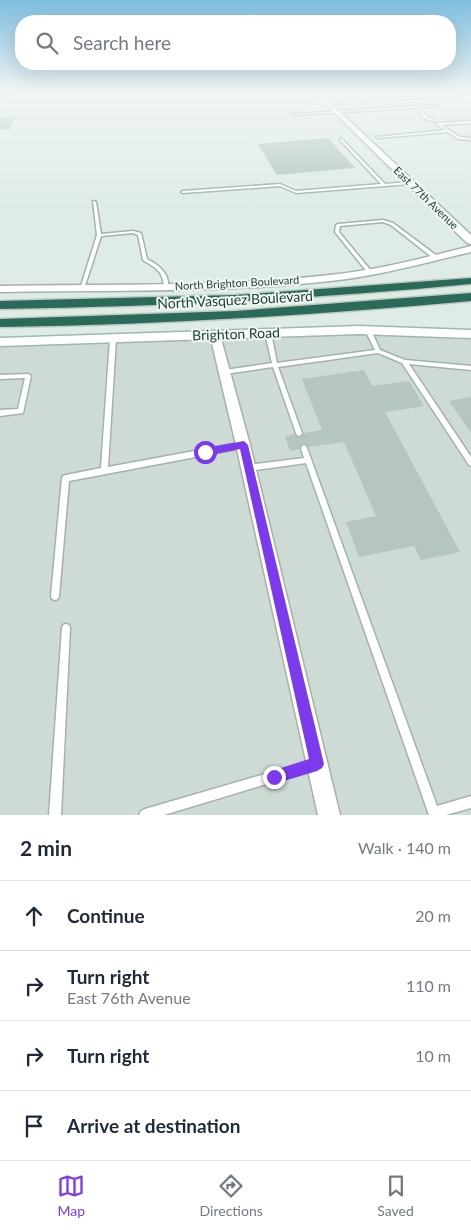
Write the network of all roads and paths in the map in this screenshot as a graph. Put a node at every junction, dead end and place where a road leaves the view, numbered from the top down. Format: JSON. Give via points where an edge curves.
{"nodes":[{"id":1,"x":356,"y":131,"type":"edge"},
{"id":2,"x":449,"y":132,"type":"joint"},
{"id":3,"x":377,"y":137,"type":"dead end"},
{"id":4,"x":341,"y":139,"type":"dead end"},
{"id":5,"x":471,"y":139,"type":"edge"},
{"id":6,"x":410,"y":183,"type":"junction"},
{"id":7,"x":384,"y":185,"type":"junction"},
{"id":8,"x":183,"y":192,"type":"dead end"},
{"id":9,"x":94,"y":202,"type":"dead end"},
{"id":10,"x":100,"y":235,"type":"junction"},
{"id":11,"x":471,"y":241,"type":"edge"},
{"id":12,"x":471,"y":249,"type":"edge"},
{"id":13,"x":435,"y":257,"type":"junction"},
{"id":14,"x":370,"y":272,"type":"junction"},
{"id":15,"x":471,"y":281,"type":"edge"},
{"id":16,"x":166,"y":287,"type":"junction"},
{"id":17,"x":0,"y":289,"type":"edge"},
{"id":18,"x":82,"y":289,"type":"junction"},
{"id":19,"x":471,"y":298,"type":"edge"},
{"id":20,"x":0,"y":306,"type":"edge"},
{"id":21,"x":0,"y":322,"type":"edge"},
{"id":22,"x":368,"y":330,"type":"junction"},
{"id":23,"x":268,"y":333,"type":"junction"},
{"id":24,"x":471,"y":334,"type":"edge"},
{"id":25,"x":215,"y":335,"type":"junction"},
{"id":26,"x":113,"y":339,"type":"junction"},
{"id":27,"x":0,"y":342,"type":"edge"},
{"id":28,"x":378,"y":351,"type":"junction"},
{"id":29,"x":404,"y":362,"type":"junction"},
{"id":30,"x":275,"y":365,"type":"junction"},
{"id":31,"x":471,"y":368,"type":"edge"},
{"id":32,"x":225,"y":372,"type":"junction"},
{"id":33,"x":0,"y":377,"type":"edge"},
{"id":34,"x":0,"y":413,"type":"edge"},
{"id":35,"x":299,"y":433,"type":"dead end"},
{"id":36,"x":244,"y":445,"type":"junction"},
{"id":37,"x":304,"y":448,"type":"dead end"},
{"id":38,"x":308,"y":460,"type":"junction"},
{"id":39,"x":471,"y":464,"type":"edge"},
{"id":40,"x":249,"y":468,"type":"junction"},
{"id":41,"x":104,"y":471,"type":"junction"},
{"id":42,"x":55,"y":596,"type":"dead end"},
{"id":43,"x":66,"y":628,"type":"dead end"},
{"id":44,"x":317,"y":764,"type":"junction"},
{"id":45,"x":471,"y":802,"type":"edge"},
{"id":46,"x":55,"y":815,"type":"edge"},
{"id":47,"x":145,"y":815,"type":"edge"},
{"id":48,"x":329,"y":815,"type":"edge"}],
"edges":[{"from":1,"to":6,"type":"street","name":"East 77th Avenue"},
{"from":2,"to":3,"type":"lane"},
{"from":2,"to":5,"type":"lane","via":[[459,138]]},
{"from":4,"to":7,"type":"lane"},
{"from":6,"to":7,"type":"lane"},
{"from":6,"to":11,"type":"street","name":"East 77th Avenue"},
{"from":7,"to":8,"type":"lane","via":[[296,192],[280,185]]},
{"from":9,"to":10,"type":"lane"},
{"from":10,"to":16,"type":"lane","via":[[140,234],[145,260],[159,267],[166,279]]},
{"from":10,"to":18,"type":"lane"},
{"from":12,"to":13,"type":"street","name":"North Brighton Boulevard"},
{"from":13,"to":14,"type":"street","name":"North Brighton Boulevard"},
{"from":13,"to":14,"type":"lane","via":[[384,221],[338,226],[341,238]]},
{"from":14,"to":16,"type":"street","name":"North Brighton Boulevard","via":[[304,280]]},
{"from":15,"to":20,"type":"highway","name":"North Vasquez Boulevard","via":[[247,299]]},
{"from":16,"to":18,"type":"street","name":"North Brighton Boulevard"},
{"from":17,"to":18,"type":"street","name":"North Brighton Boulevard"},
{"from":19,"to":21,"type":"highway","name":"North Vasquez Boulevard","via":[[207,318]]},
{"from":22,"to":23,"type":"street","name":"Brighton Road"},
{"from":22,"to":24,"type":"street","name":"Brighton Road"},
{"from":22,"to":28,"type":"lane"},
{"from":23,"to":25,"type":"street","name":"Brighton Road"},
{"from":23,"to":30,"type":"lane"},
{"from":25,"to":26,"type":"street","name":"Brighton Road"},
{"from":25,"to":32,"type":"street"},
{"from":26,"to":27,"type":"street","name":"Brighton Road"},
{"from":26,"to":41,"type":"lane"},
{"from":28,"to":29,"type":"lane"},
{"from":28,"to":30,"type":"lane"},
{"from":29,"to":31,"type":"lane"},
{"from":29,"to":39,"type":"lane"},
{"from":30,"to":32,"type":"lane"},
{"from":30,"to":35,"type":"lane"},
{"from":32,"to":36,"type":"street"},
{"from":33,"to":34,"type":"lane","via":[[28,376],[21,411]]},
{"from":36,"to":40,"type":"street"},
{"from":36,"to":41,"type":"lane"},
{"from":37,"to":38,"type":"lane"},
{"from":38,"to":40,"type":"lane"},
{"from":38,"to":45,"type":"lane","via":[[434,813]]},
{"from":40,"to":44,"type":"street"},
{"from":41,"to":42,"type":"lane","via":[[66,478]]},
{"from":43,"to":46,"type":"lane"},
{"from":44,"to":47,"type":"lane"},
{"from":44,"to":48,"type":"street"}]}
